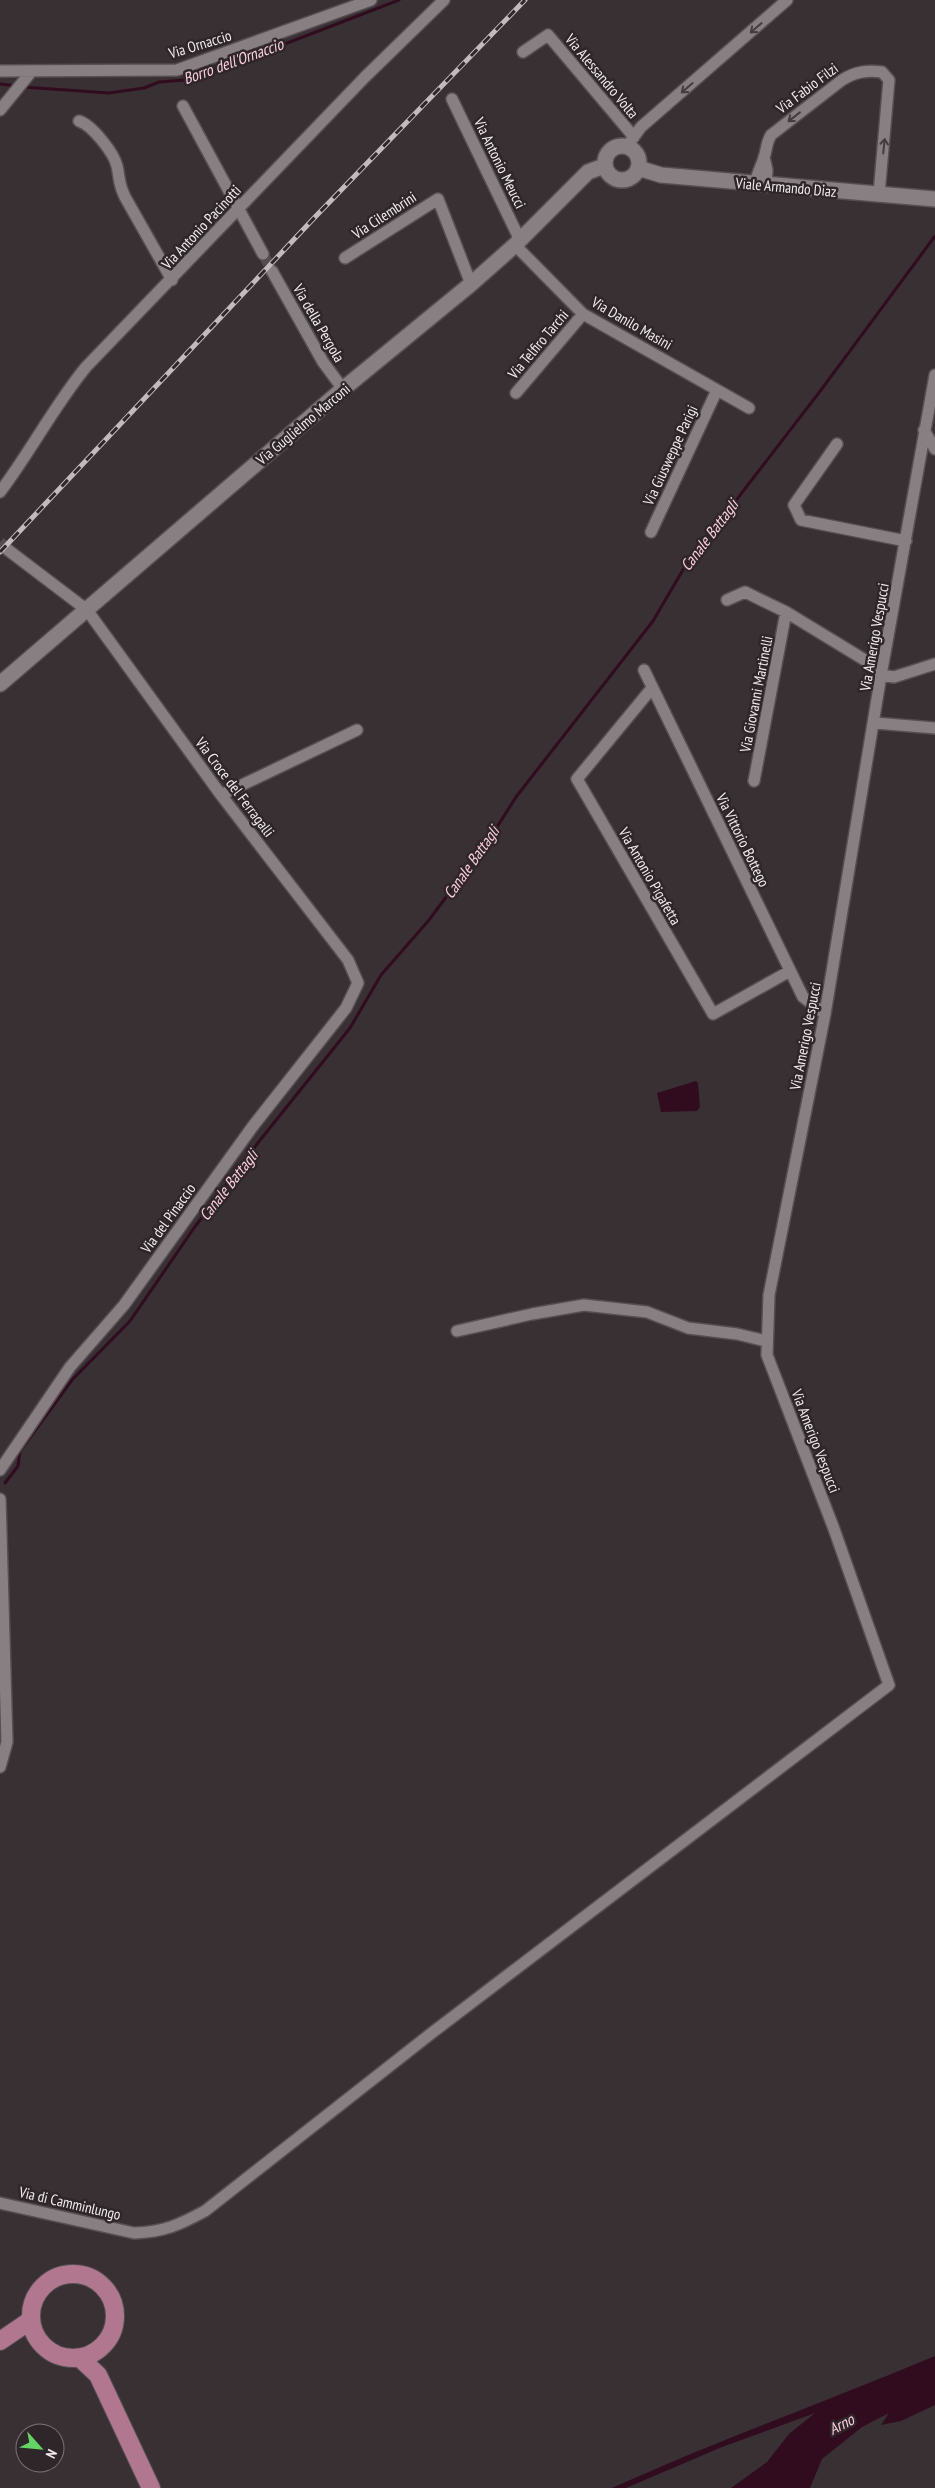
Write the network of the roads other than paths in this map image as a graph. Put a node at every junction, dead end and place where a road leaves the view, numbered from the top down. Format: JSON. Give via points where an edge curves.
{"nodes":[{"id":1,"x":371,"y":0,"type":"edge"},
{"id":2,"x":444,"y":0,"type":"edge"},
{"id":3,"x":787,"y":0,"type":"edge"},
{"id":4,"x":523,"y":52,"type":"dead end"},
{"id":5,"x":0,"y":71,"type":"edge"},
{"id":6,"x":28,"y":76,"type":"junction"},
{"id":7,"x":452,"y":100,"type":"dead end"},
{"id":8,"x":184,"y":106,"type":"dead end"},
{"id":9,"x":0,"y":110,"type":"edge"},
{"id":10,"x":80,"y":121,"type":"dead end"},
{"id":11,"x":630,"y":141,"type":"junction"},
{"id":12,"x":604,"y":166,"type":"junction"},
{"id":13,"x":638,"y":168,"type":"junction"},
{"id":14,"x":761,"y":185,"type":"junction"},
{"id":15,"x":879,"y":194,"type":"junction"},
{"id":16,"x":935,"y":199,"type":"edge"},
{"id":17,"x":237,"y":210,"type":"junction"},
{"id":18,"x":518,"y":242,"type":"junction"},
{"id":19,"x":263,"y":254,"type":"tunnel mouth"},
{"id":20,"x":345,"y":258,"type":"dead end"},
{"id":21,"x":272,"y":271,"type":"tunnel mouth"},
{"id":22,"x":172,"y":280,"type":"junction"},
{"id":23,"x":471,"y":284,"type":"junction"},
{"id":24,"x":583,"y":314,"type":"junction"},
{"id":25,"x":935,"y":375,"type":"edge"},
{"id":26,"x":343,"y":389,"type":"junction"},
{"id":27,"x":717,"y":390,"type":"junction"},
{"id":28,"x":516,"y":393,"type":"dead end"},
{"id":29,"x":749,"y":408,"type":"dead end"},
{"id":30,"x":924,"y":430,"type":"junction"},
{"id":31,"x":837,"y":444,"type":"dead end"},
{"id":32,"x":935,"y":449,"type":"edge"},
{"id":33,"x":0,"y":492,"type":"edge"},
{"id":34,"x":651,"y":532,"type":"dead end"},
{"id":35,"x":906,"y":541,"type":"junction"},
{"id":36,"x":8,"y":550,"type":"tunnel mouth"},
{"id":37,"x":727,"y":600,"type":"dead end"},
{"id":38,"x":87,"y":610,"type":"junction"},
{"id":39,"x":786,"y":612,"type":"junction"},
{"id":40,"x":935,"y":664,"type":"edge"},
{"id":41,"x":644,"y":670,"type":"dead end"},
{"id":42,"x":881,"y":674,"type":"junction"},
{"id":43,"x":0,"y":684,"type":"edge"},
{"id":44,"x":652,"y":688,"type":"junction"},
{"id":45,"x":875,"y":722,"type":"junction"},
{"id":46,"x":935,"y":728,"type":"edge"},
{"id":47,"x":357,"y":730,"type":"dead end"},
{"id":48,"x":754,"y":781,"type":"dead end"},
{"id":49,"x":221,"y":794,"type":"junction"},
{"id":50,"x":790,"y":971,"type":"junction"},
{"id":51,"x":358,"y":982,"type":"joint"},
{"id":52,"x":825,"y":1014,"type":"junction"},
{"id":53,"x":457,"y":1331,"type":"dead end"},
{"id":54,"x":766,"y":1341,"type":"junction"},
{"id":55,"x":0,"y":1470,"type":"edge"},
{"id":56,"x":0,"y":1499,"type":"edge"},
{"id":57,"x":889,"y":1685,"type":"joint"},
{"id":58,"x":0,"y":1767,"type":"edge"},
{"id":59,"x":0,"y":2203,"type":"edge"},
{"id":60,"x":31,"y":2320,"type":"junction"},
{"id":61,"x":36,"y":2338,"type":"junction"},
{"id":62,"x":1,"y":2340,"type":"edge"},
{"id":63,"x":101,"y":2348,"type":"junction"},
{"id":64,"x":80,"y":2358,"type":"junction"},
{"id":65,"x":98,"y":2374,"type":"junction"},
{"id":66,"x":148,"y":2481,"type":"edge"}],
"edges":[{"from":1,"to":6,"type":"street","name":"Via Ornaccio","via":[[177,70]]},
{"from":2,"to":17,"type":"street","name":"Via Antonio Pacinotti"},
{"from":3,"to":11,"type":"street","one_way":true,"via":[[641,127]]},
{"from":4,"to":11,"type":"street","name":"Via Alessandro Volta","via":[[548,35]]},
{"from":5,"to":6,"type":"street","name":"Via Ornaccio"},
{"from":6,"to":9,"type":"street"},
{"from":7,"to":18,"type":"street","name":"Via Antonio Meucci"},
{"from":8,"to":17,"type":"street"},
{"from":10,"to":22,"type":"street","via":[[88,124],[115,159],[118,183]]},
{"from":11,"to":12,"type":"street","via":[[610,150]]},
{"from":11,"to":13,"type":"street","via":[[637,155]]},
{"from":12,"to":13,"type":"street","via":[[609,175],[618,180],[628,179]]},
{"from":12,"to":18,"type":"street","name":"Via Guglielmo Marconi","via":[[588,172]]},
{"from":13,"to":14,"type":"street","name":"Viale Armando Diaz","via":[[660,175]]},
{"from":14,"to":15,"type":"street","name":"Viale Armando Diaz"},
{"from":15,"to":14,"type":"street","name":"Via Fabio Filzi","one_way":true,"via":[[889,80],[882,72],[866,70],[842,80],[771,134],[758,170]]},
{"from":15,"to":16,"type":"street","name":"Viale Armando Diaz"},
{"from":17,"to":19,"type":"street"},
{"from":17,"to":22,"type":"street","name":"Via Antonio Pacinotti"},
{"from":18,"to":23,"type":"street","name":"Via Guglielmo Marconi"},
{"from":18,"to":24,"type":"street","name":"Via Danilo Masini"},
{"from":20,"to":23,"type":"street","name":"Via Cilembrini","via":[[438,198]]},
{"from":21,"to":26,"type":"street","name":"Via della Pergola","via":[[322,362]]},
{"from":22,"to":33,"type":"street","name":"Via Antonio Pacinotti","via":[[80,374]]},
{"from":23,"to":26,"type":"street","name":"Via Guglielmo Marconi"},
{"from":24,"to":27,"type":"street","name":"Via Danilo Masini"},
{"from":24,"to":28,"type":"street","name":"Via Telfiro Tarchi"},
{"from":25,"to":30,"type":"street","name":"Via Amerigo Vespucci"},
{"from":26,"to":38,"type":"street","name":"Via Guglielmo Marconi"},
{"from":27,"to":29,"type":"street","name":"Via Danilo Masini"},
{"from":27,"to":34,"type":"street","name":"Via Giusweppe Parigi"},
{"from":30,"to":32,"type":"street"},
{"from":30,"to":35,"type":"street","name":"Via Amerigo Vespucci"},
{"from":31,"to":35,"type":"street","via":[[794,505],[801,520]]},
{"from":35,"to":42,"type":"street","name":"Via Amerigo Vespucci"},
{"from":36,"to":38,"type":"street","name":"Via Croce del Ferragalli"},
{"from":37,"to":39,"type":"street","via":[[745,592]]},
{"from":38,"to":43,"type":"street","name":"Via Guglielmo Marconi"},
{"from":38,"to":49,"type":"street","name":"Via Croce del Ferragalli"},
{"from":39,"to":42,"type":"street","via":[[873,665]]},
{"from":39,"to":48,"type":"street","name":"Via Giovanni Martinelli"},
{"from":40,"to":42,"type":"street","via":[[894,677]]},
{"from":41,"to":44,"type":"street","name":"Via Vittorio Bottego"},
{"from":42,"to":45,"type":"street","name":"Via Amerigo Vespucci"},
{"from":44,"to":50,"type":"street","name":"Via Vittorio Bottego"},
{"from":44,"to":50,"type":"street","name":"Via Antonio Pigafetta","via":[[577,779],[713,1014]]},
{"from":45,"to":46,"type":"street"},
{"from":45,"to":52,"type":"street","name":"Via Amerigo Vespucci"},
{"from":47,"to":49,"type":"street"},
{"from":49,"to":51,"type":"street","name":"Via Croce del Ferragalli","via":[[348,960]]},
{"from":50,"to":52,"type":"street","name":"Via Vittorio Bottego","via":[[803,997]]},
{"from":51,"to":55,"type":"street","name":"Via del Pinaccio","via":[[346,1008],[254,1126],[124,1305],[70,1367]]},
{"from":52,"to":54,"type":"street","name":"Via Amerigo Vespucci","via":[[769,1295]]},
{"from":53,"to":54,"type":"street","via":[[584,1305],[647,1312],[688,1328]]},
{"from":54,"to":57,"type":"street","name":"Via Amerigo Vespucci","via":[[767,1355],[834,1529]]},
{"from":56,"to":58,"type":"street","via":[[7,1742]]},
{"from":57,"to":59,"type":"street","name":"Via di Camminlungo","via":[[433,2032],[205,2211],[177,2226],[134,2233]]},
{"from":60,"to":61,"type":"main road"},
{"from":60,"to":62,"type":"main road"},
{"from":60,"to":63,"type":"main road","via":[[32,2306],[48,2282],[60,2276],[89,2276],[110,2295],[115,2309],[110,2337]]},
{"from":61,"to":62,"type":"main road"},
{"from":61,"to":64,"type":"main road","via":[[55,2355]]},
{"from":63,"to":64,"type":"main road"},
{"from":63,"to":65,"type":"main road"},
{"from":64,"to":65,"type":"main road"},
{"from":65,"to":66,"type":"main road"}]}
